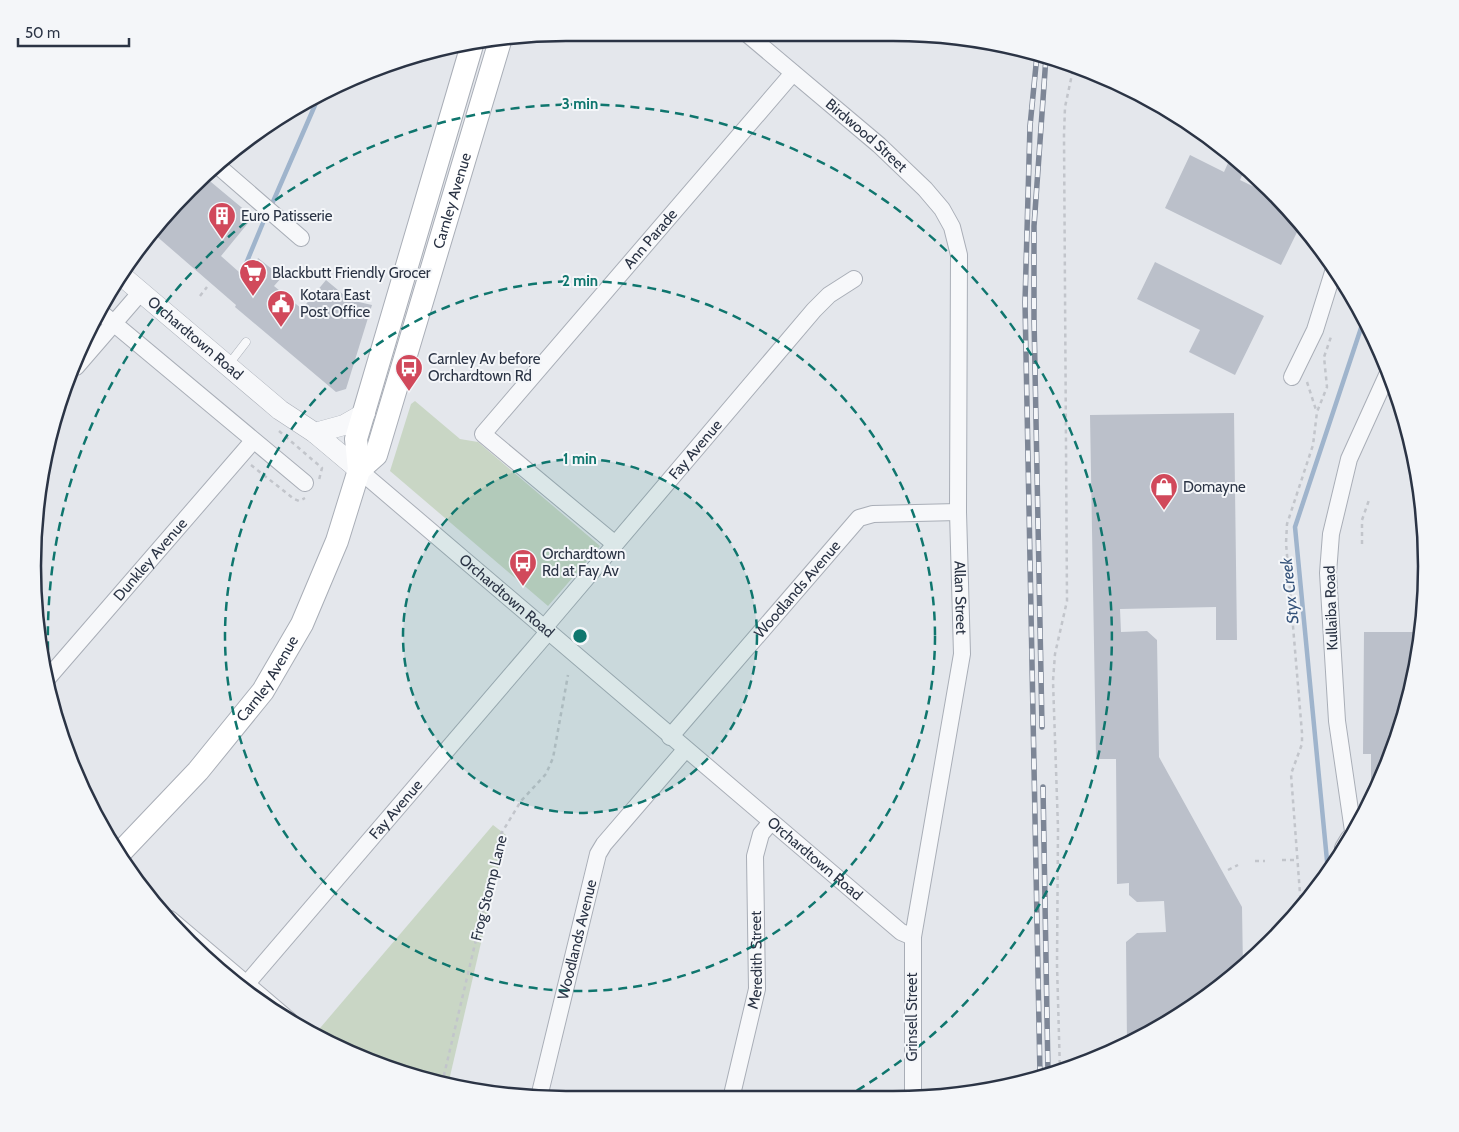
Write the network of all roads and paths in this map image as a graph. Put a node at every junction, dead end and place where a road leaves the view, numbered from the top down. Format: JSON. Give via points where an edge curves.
{"nodes":[{"id":1,"x":755,"y":41,"type":"edge"},
{"id":2,"x":499,"y":46,"type":"edge"},
{"id":3,"x":471,"y":50,"type":"edge"},
{"id":4,"x":793,"y":73,"type":"junction"},
{"id":5,"x":1072,"y":73,"type":"edge"},
{"id":6,"x":222,"y":169,"type":"edge"},
{"id":7,"x":301,"y":238,"type":"dead end"},
{"id":8,"x":960,"y":255,"type":"joint"},
{"id":9,"x":1331,"y":278,"type":"edge"},
{"id":10,"x":854,"y":279,"type":"dead end"},
{"id":11,"x":126,"y":280,"type":"edge"},
{"id":12,"x":208,"y":286,"type":"dead end"},
{"id":13,"x":140,"y":292,"type":"junction"},
{"id":14,"x":200,"y":296,"type":"dead end"},
{"id":15,"x":105,"y":316,"type":"edge"},
{"id":16,"x":114,"y":323,"type":"junction"},
{"id":17,"x":1332,"y":331,"type":"dead end"},
{"id":18,"x":246,"y":342,"type":"dead end"},
{"id":19,"x":85,"y":357,"type":"edge"},
{"id":20,"x":1300,"y":361,"type":"junction"},
{"id":21,"x":228,"y":366,"type":"junction"},
{"id":22,"x":1292,"y":377,"type":"dead end"},
{"id":23,"x":1387,"y":389,"type":"edge"},
{"id":24,"x":1317,"y":412,"type":"junction"},
{"id":25,"x":365,"y":413,"type":"junction"},
{"id":26,"x":315,"y":433,"type":"junction"},
{"id":27,"x":253,"y":441,"type":"junction"},
{"id":28,"x":359,"y":470,"type":"junction"},
{"id":29,"x":305,"y":483,"type":"dead end"},
{"id":30,"x":1369,"y":500,"type":"dead end"},
{"id":31,"x":958,"y":512,"type":"junction"},
{"id":32,"x":615,"y":544,"type":"junction"},
{"id":33,"x":1362,"y":544,"type":"dead end"},
{"id":34,"x":546,"y":630,"type":"junction"},
{"id":35,"x":52,"y":673,"type":"edge"},
{"id":36,"x":568,"y":675,"type":"dead end"},
{"id":37,"x":670,"y":737,"type":"junction"},
{"id":38,"x":685,"y":750,"type":"junction"},
{"id":39,"x":1351,"y":820,"type":"edge"},
{"id":40,"x":770,"y":822,"type":"junction"},
{"id":41,"x":124,"y":848,"type":"edge"},
{"id":42,"x":1282,"y":860,"type":"dead end"},
{"id":43,"x":1298,"y":860,"type":"junction"},
{"id":44,"x":1255,"y":861,"type":"dead end"},
{"id":45,"x":1264,"y":861,"type":"dead end"},
{"id":46,"x":1238,"y":865,"type":"dead end"},
{"id":47,"x":1228,"y":870,"type":"dead end"},
{"id":48,"x":1300,"y":896,"type":"edge"},
{"id":49,"x":913,"y":936,"type":"junction"},
{"id":50,"x":248,"y":983,"type":"edge"},
{"id":51,"x":1060,"y":1064,"type":"edge"},
{"id":52,"x":444,"y":1076,"type":"edge"},
{"id":53,"x":541,"y":1090,"type":"edge"},
{"id":54,"x":913,"y":1090,"type":"edge"},
{"id":55,"x":733,"y":1091,"type":"edge"}],
"edges":[{"from":1,"to":4,"type":"street","name":"Birdwood Street"},
{"from":2,"to":28,"type":"main road","name":"Carnley Avenue","via":[[378,450]]},
{"from":3,"to":25,"type":"main road","name":"Carnley Avenue"},
{"from":4,"to":8,"type":"street","name":"Birdwood Street","via":[[879,145],[925,189],[952,227]]},
{"from":4,"to":32,"type":"street","name":"Ann Parade","via":[[483,434]]},
{"from":5,"to":51,"type":"path","via":[[1065,107],[1064,135],[1067,601],[1055,654],[1053,680]]},
{"from":6,"to":7,"type":"street"},
{"from":8,"to":31,"type":"street","name":"Allan Street"},
{"from":9,"to":20,"type":"street","via":[[1315,330]]},
{"from":10,"to":32,"type":"street","name":"Fay Avenue","via":[[829,295],[814,310]]},
{"from":11,"to":13,"type":"street","name":"Orchardtown Road"},
{"from":12,"to":14,"type":"path"},
{"from":13,"to":16,"type":"street"},
{"from":13,"to":21,"type":"street","name":"Orchardtown Road"},
{"from":15,"to":16,"type":"street"},
{"from":16,"to":19,"type":"street"},
{"from":16,"to":27,"type":"street"},
{"from":17,"to":24,"type":"path","via":[[1324,357],[1327,387]]},
{"from":18,"to":21,"type":"lane"},
{"from":20,"to":22,"type":"street"},
{"from":20,"to":24,"type":"path"},
{"from":21,"to":26,"type":"street","name":"Orchardtown Road","via":[[280,410]]},
{"from":23,"to":39,"type":"street","name":"Kullaiba Road","via":[[1364,424],[1349,459],[1331,534],[1328,573],[1337,721]]},
{"from":24,"to":43,"type":"path","via":[[1313,445],[1287,524],[1286,543],[1302,733],[1302,744],[1291,774]]},
{"from":25,"to":26,"type":"street","via":[[344,425]]},
{"from":25,"to":28,"type":"main road","name":"Carnley Avenue","via":[[356,439]]},
{"from":26,"to":28,"type":"street","name":"Orchardtown Road"},
{"from":27,"to":29,"type":"street"},
{"from":27,"to":35,"type":"street","name":"Dunkley Avenue"},
{"from":28,"to":34,"type":"street","name":"Orchardtown Road"},
{"from":28,"to":41,"type":"main road","name":"Carnley Avenue","via":[[337,541],[302,624],[263,691],[198,770]]},
{"from":30,"to":33,"type":"path","via":[[1362,520]]},
{"from":31,"to":37,"type":"street","name":"Woodlands Avenue","via":[[873,514],[859,518]]},
{"from":31,"to":49,"type":"street","name":"Allan Street","via":[[962,664]]},
{"from":32,"to":34,"type":"street","name":"Fay Avenue"},
{"from":34,"to":37,"type":"street","name":"Orchardtown Road"},
{"from":34,"to":50,"type":"street","name":"Fay Avenue"},
{"from":36,"to":52,"type":"path","name":"Frog Stomp Lane","via":[[553,758],[546,774],[521,801],[501,834]]},
{"from":37,"to":38,"type":"street","name":"Orchardtown Road"},
{"from":38,"to":40,"type":"street","name":"Orchardtown Road"},
{"from":38,"to":53,"type":"street","name":"Woodlands Avenue","via":[[598,854]]},
{"from":40,"to":49,"type":"street","name":"Orchardtown Road","via":[[901,932]]},
{"from":40,"to":55,"type":"street","name":"Meredith Street","via":[[761,834],[755,856],[757,989]]},
{"from":42,"to":43,"type":"path"},
{"from":43,"to":48,"type":"path"},
{"from":44,"to":45,"type":"path"},
{"from":46,"to":47,"type":"path"},
{"from":49,"to":54,"type":"street","name":"Grinsell Street"}]}
